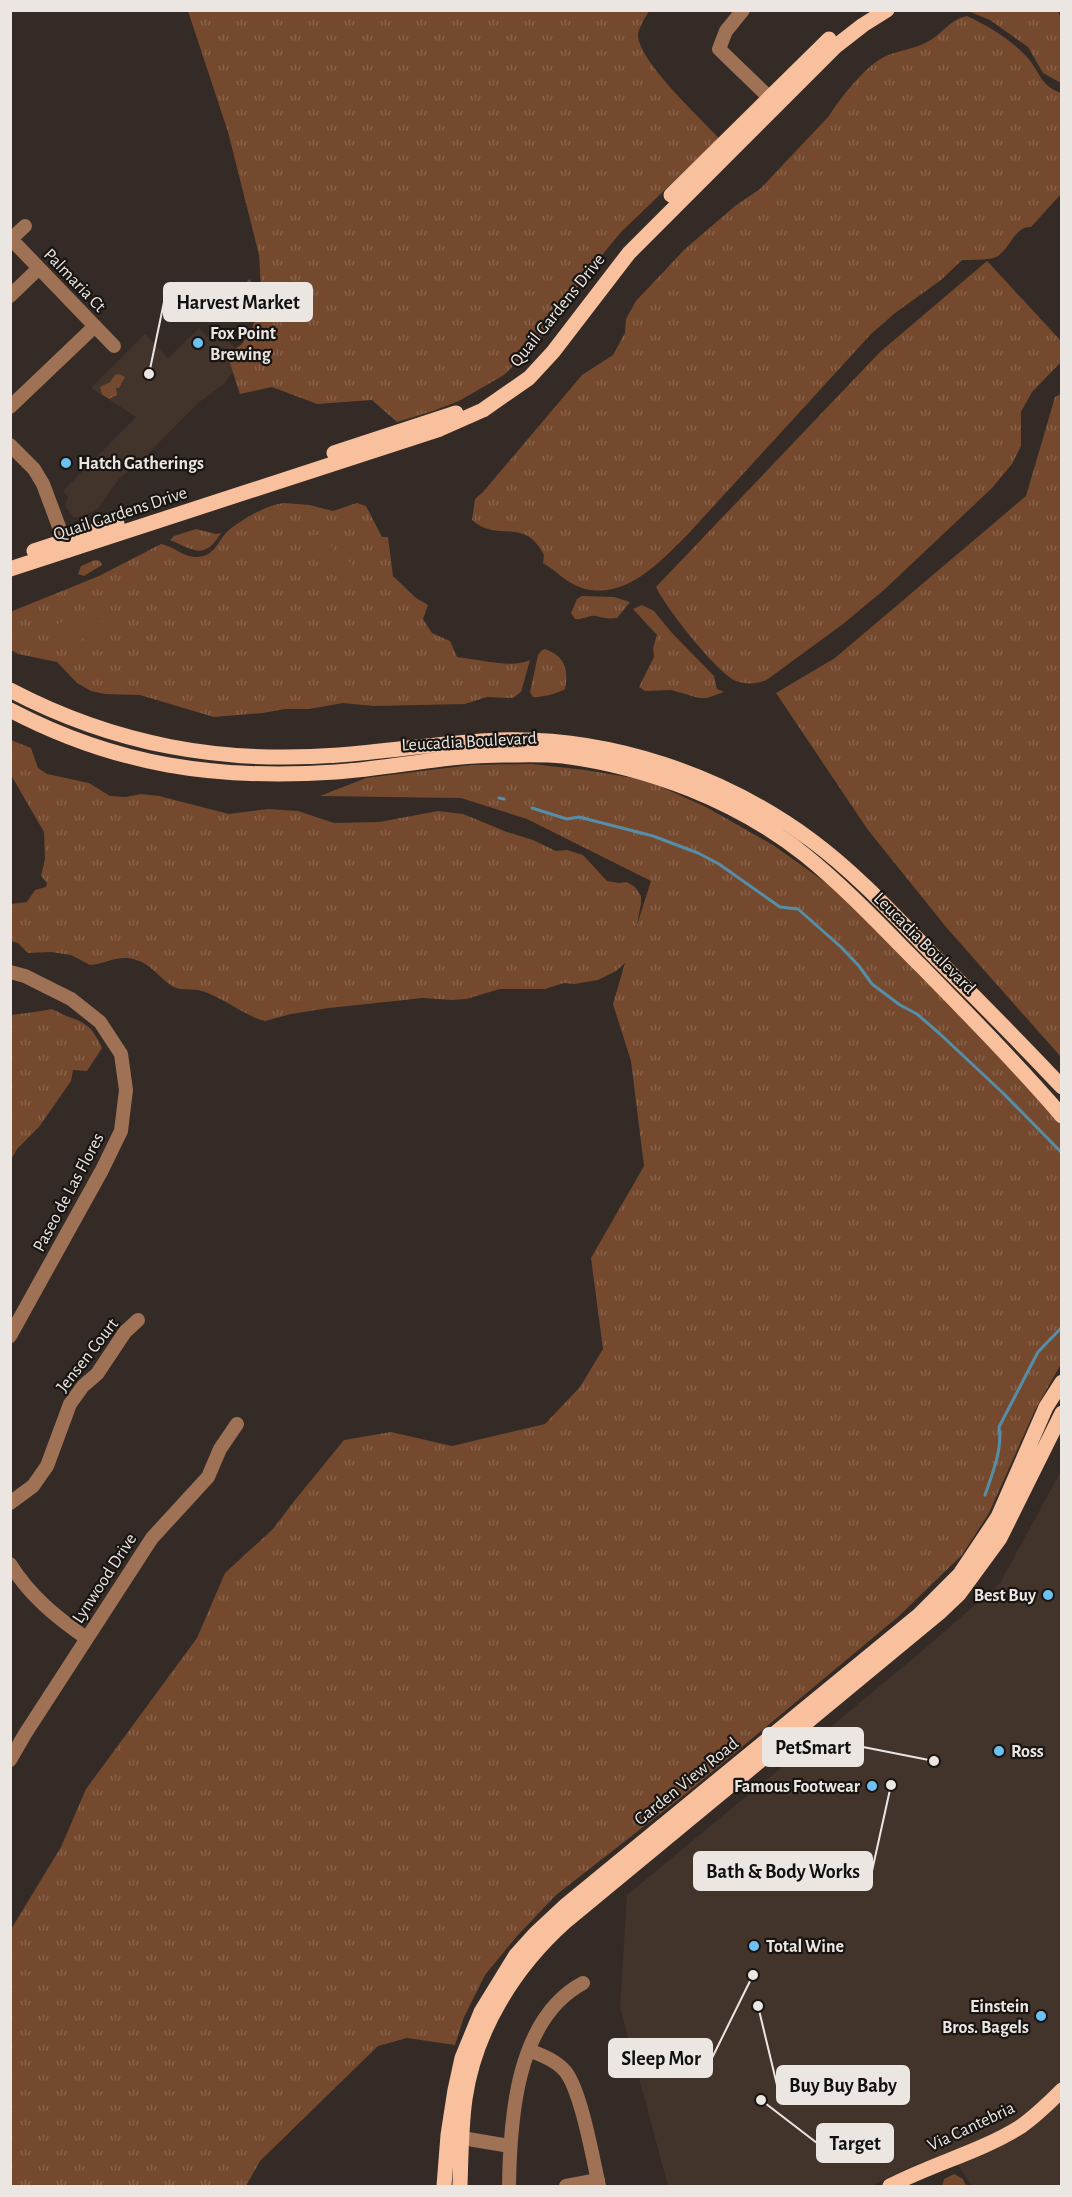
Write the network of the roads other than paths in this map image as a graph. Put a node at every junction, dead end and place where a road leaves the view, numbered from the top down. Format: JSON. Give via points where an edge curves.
{"nodes":[{"id":1,"x":743,"y":10,"type":"edge"},
{"id":2,"x":867,"y":10,"type":"edge"},
{"id":3,"x":887,"y":10,"type":"edge"},
{"id":4,"x":773,"y":101,"type":"junction"},
{"id":5,"x":25,"y":226,"type":"dead end"},
{"id":6,"x":11,"y":240,"type":"edge"},
{"id":7,"x":39,"y":268,"type":"junction"},
{"id":8,"x":10,"y":296,"type":"edge"},
{"id":9,"x":95,"y":326,"type":"junction"},
{"id":10,"x":114,"y":346,"type":"dead end"},
{"id":11,"x":10,"y":407,"type":"edge"},
{"id":12,"x":10,"y":445,"type":"edge"},
{"id":13,"x":66,"y":546,"type":"junction"},
{"id":14,"x":10,"y":558,"type":"edge"},
{"id":15,"x":10,"y":569,"type":"edge"},
{"id":16,"x":10,"y":690,"type":"edge"},
{"id":17,"x":10,"y":710,"type":"edge"},
{"id":18,"x":10,"y":972,"type":"edge"},
{"id":19,"x":1062,"y":1087,"type":"edge"},
{"id":20,"x":1062,"y":1116,"type":"edge"},
{"id":21,"x":138,"y":1320,"type":"dead end"},
{"id":22,"x":10,"y":1336,"type":"edge"},
{"id":23,"x":1062,"y":1382,"type":"edge"},
{"id":24,"x":1062,"y":1413,"type":"edge"},
{"id":25,"x":237,"y":1424,"type":"dead end"},
{"id":26,"x":10,"y":1503,"type":"edge"},
{"id":27,"x":10,"y":1564,"type":"edge"},
{"id":28,"x":86,"y":1638,"type":"junction"},
{"id":29,"x":10,"y":1760,"type":"edge"},
{"id":30,"x":583,"y":1983,"type":"dead end"},
{"id":31,"x":529,"y":2050,"type":"junction"},
{"id":32,"x":1062,"y":2090,"type":"edge"},
{"id":33,"x":462,"y":2138,"type":"junction"},
{"id":34,"x":510,"y":2146,"type":"junction"},
{"id":35,"x":598,"y":2183,"type":"edge"},
{"id":36,"x":444,"y":2187,"type":"edge"},
{"id":37,"x":459,"y":2187,"type":"edge"},
{"id":38,"x":509,"y":2187,"type":"edge"},
{"id":39,"x":566,"y":2187,"type":"edge"},
{"id":40,"x":890,"y":2187,"type":"edge"}],
"edges":[{"from":1,"to":4,"type":"street","via":[[726,30],[719,49]]},
{"from":2,"to":4,"type":"main road","name":"Quail Gardens Drive","via":[[833,35]]},
{"from":3,"to":4,"type":"main road","name":"Quail Gardens Drive","via":[[843,40]]},
{"from":4,"to":13,"type":"main road","name":"Quail Gardens Drive","via":[[616,252],[534,359],[505,385],[458,412]]},
{"from":5,"to":6,"type":"street"},
{"from":6,"to":7,"type":"street","name":"Palmaria Ct"},
{"from":7,"to":8,"type":"street"},
{"from":7,"to":9,"type":"street","name":"Palmaria Ct"},
{"from":9,"to":10,"type":"street","name":"Palmaria Ct"},
{"from":9,"to":11,"type":"street"},
{"from":12,"to":13,"type":"street","via":[[43,484]]},
{"from":13,"to":14,"type":"main road","name":"Quail Gardens Drive"},
{"from":13,"to":15,"type":"main road","name":"Quail Gardens Drive"},
{"from":16,"to":19,"type":"main road","name":"Leucadia Boulevard","via":[[83,724],[139,741],[208,754],[257,758],[336,755],[500,740],[561,742],[665,765],[754,803],[812,841],[856,879]]},
{"from":17,"to":20,"type":"main road","name":"Leucadia Boulevard","via":[[78,742],[136,759],[206,772],[337,772],[440,758],[501,755],[561,756],[662,779],[751,819],[803,854],[863,907],[1020,1067]]},
{"from":18,"to":22,"type":"street","name":"Paseo de Las Flores","via":[[71,999],[100,1022],[121,1054],[126,1090],[121,1131]]},
{"from":21,"to":26,"type":"street","name":"Jensen Court","via":[[70,1404],[47,1466],[33,1486]]},
{"from":23,"to":36,"type":"main road","name":"Garden View Road","via":[[1046,1407],[998,1517],[960,1574],[919,1615],[566,1905],[516,1955],[481,2012],[462,2058],[448,2135]]},
{"from":24,"to":33,"type":"main road","name":"Garden View Road","via":[[1006,1529],[960,1594],[573,1916],[525,1963],[501,1999],[473,2064]]},
{"from":25,"to":28,"type":"street","name":"Lynwood Drive","via":[[208,1477],[152,1538]]},
{"from":27,"to":28,"type":"street","via":[[22,1583],[52,1614]]},
{"from":28,"to":29,"type":"street","name":"Lynwood Drive"},
{"from":30,"to":31,"type":"street","via":[[567,1992],[542,2023]]},
{"from":31,"to":34,"type":"street","via":[[520,2080]]},
{"from":31,"to":35,"type":"street","via":[[565,2070],[575,2087]]},
{"from":32,"to":40,"type":"main road","name":"Via Cantebria","via":[[1020,2127]]},
{"from":33,"to":34,"type":"street"},
{"from":33,"to":37,"type":"main road","name":"Garden View Road"},
{"from":34,"to":38,"type":"street"},
{"from":35,"to":39,"type":"street"}]}
